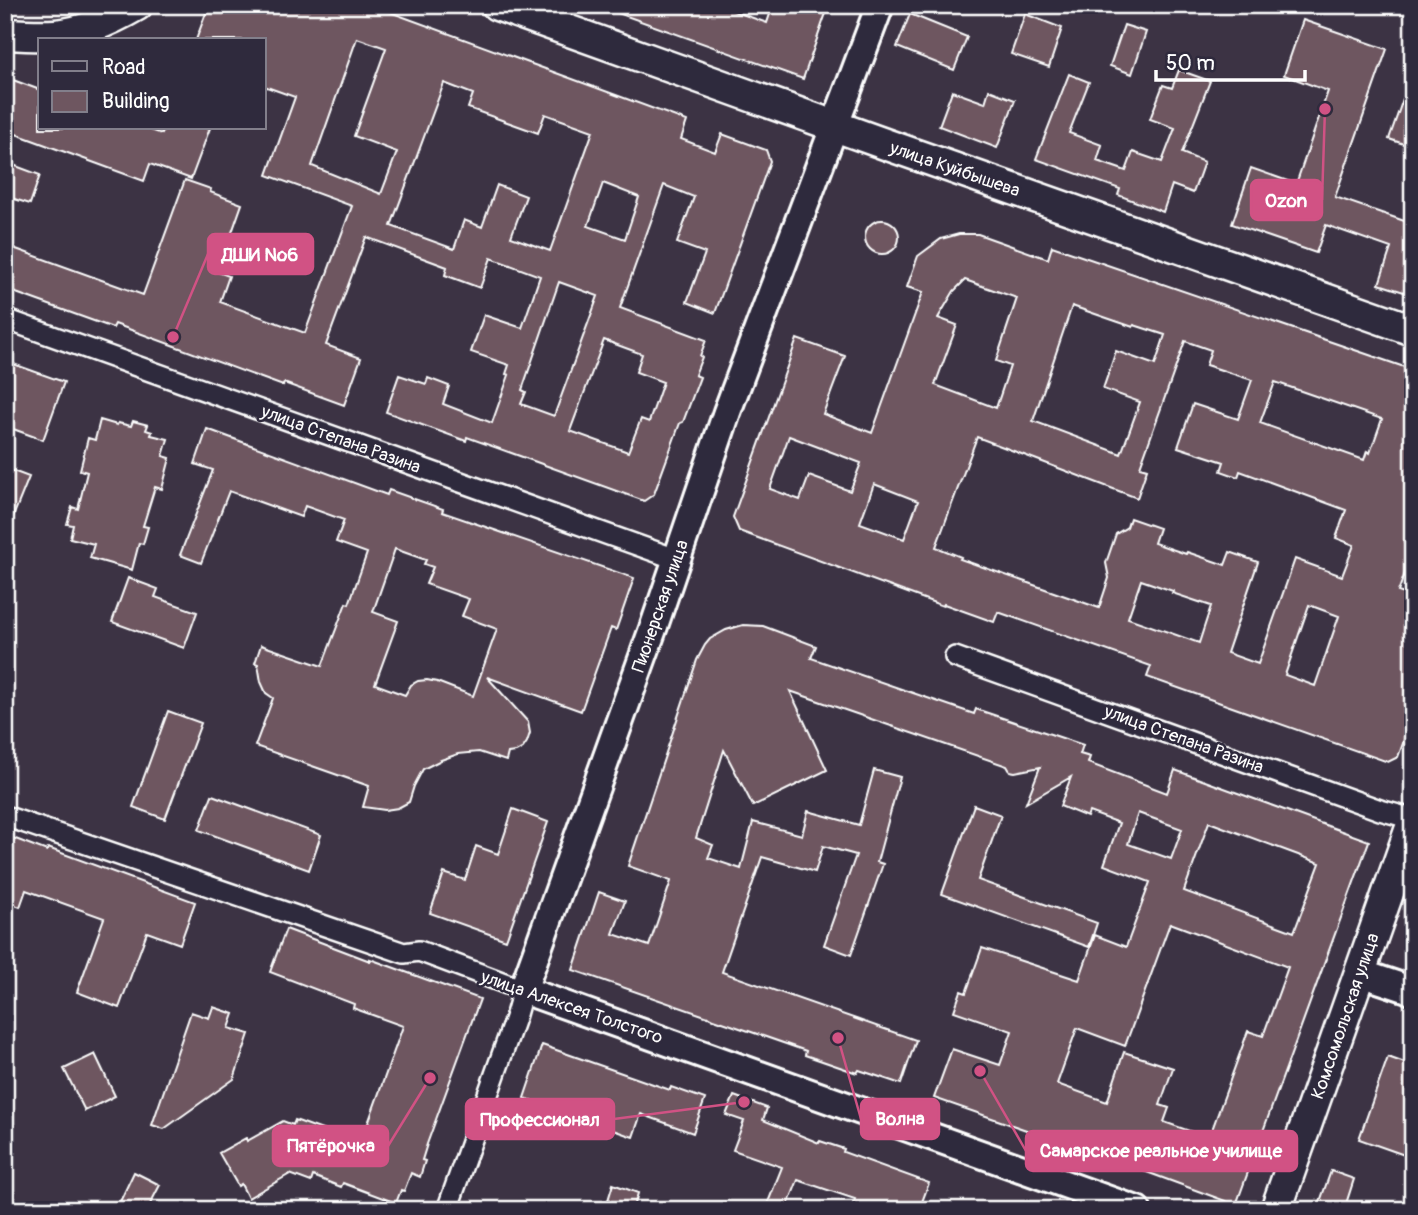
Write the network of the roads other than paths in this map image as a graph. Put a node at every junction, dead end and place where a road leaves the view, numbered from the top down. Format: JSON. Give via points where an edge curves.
{"nodes":[{"id":1,"x":137,"y":5,"type":"edge"},
{"id":2,"x":497,"y":5,"type":"edge"},
{"id":3,"x":880,"y":5,"type":"edge"},
{"id":4,"x":5,"y":34,"type":"edge"},
{"id":5,"x":834,"y":125,"type":"junction"},
{"id":6,"x":5,"y":319,"type":"edge"},
{"id":7,"x":1413,"y":330,"type":"edge"},
{"id":8,"x":676,"y":558,"type":"junction"},
{"id":9,"x":955,"y":657,"type":"dead end"},
{"id":10,"x":5,"y":816,"type":"edge"},
{"id":11,"x":1413,"y":820,"type":"edge"},
{"id":12,"x":1360,"y":974,"type":"junction"},
{"id":13,"x":523,"y":990,"type":"junction"},
{"id":14,"x":1413,"y":992,"type":"edge"},
{"id":15,"x":447,"y":1210,"type":"edge"},
{"id":16,"x":1137,"y":1210,"type":"edge"},
{"id":17,"x":1276,"y":1210,"type":"edge"}],
"edges":[{"from":1,"to":4,"type":"main road","via":[[58,35]]},
{"from":2,"to":5,"type":"main road","name":"улица Куйбышева"},
{"from":3,"to":5,"type":"main road","name":"Пионерская улица"},
{"from":5,"to":7,"type":"main road","name":"улица Куйбышева"},
{"from":5,"to":8,"type":"main road","name":"Пионерская улица"},
{"from":6,"to":8,"type":"street","name":"улица Степана Разина"},
{"from":8,"to":13,"type":"main road","name":"Пионерская улица"},
{"from":9,"to":11,"type":"street","name":"улица Степана Разина"},
{"from":10,"to":13,"type":"street","name":"улица Алексея Толстого","via":[[404,953],[419,951]]},
{"from":11,"to":12,"type":"main road","name":"Комсомольская улица"},
{"from":12,"to":14,"type":"main road"},
{"from":12,"to":17,"type":"main road","name":"Комсомольская улица"},
{"from":13,"to":15,"type":"street","name":"Пионерская улица"},
{"from":13,"to":16,"type":"main road","name":"улица Алексея Толстого"}]}
